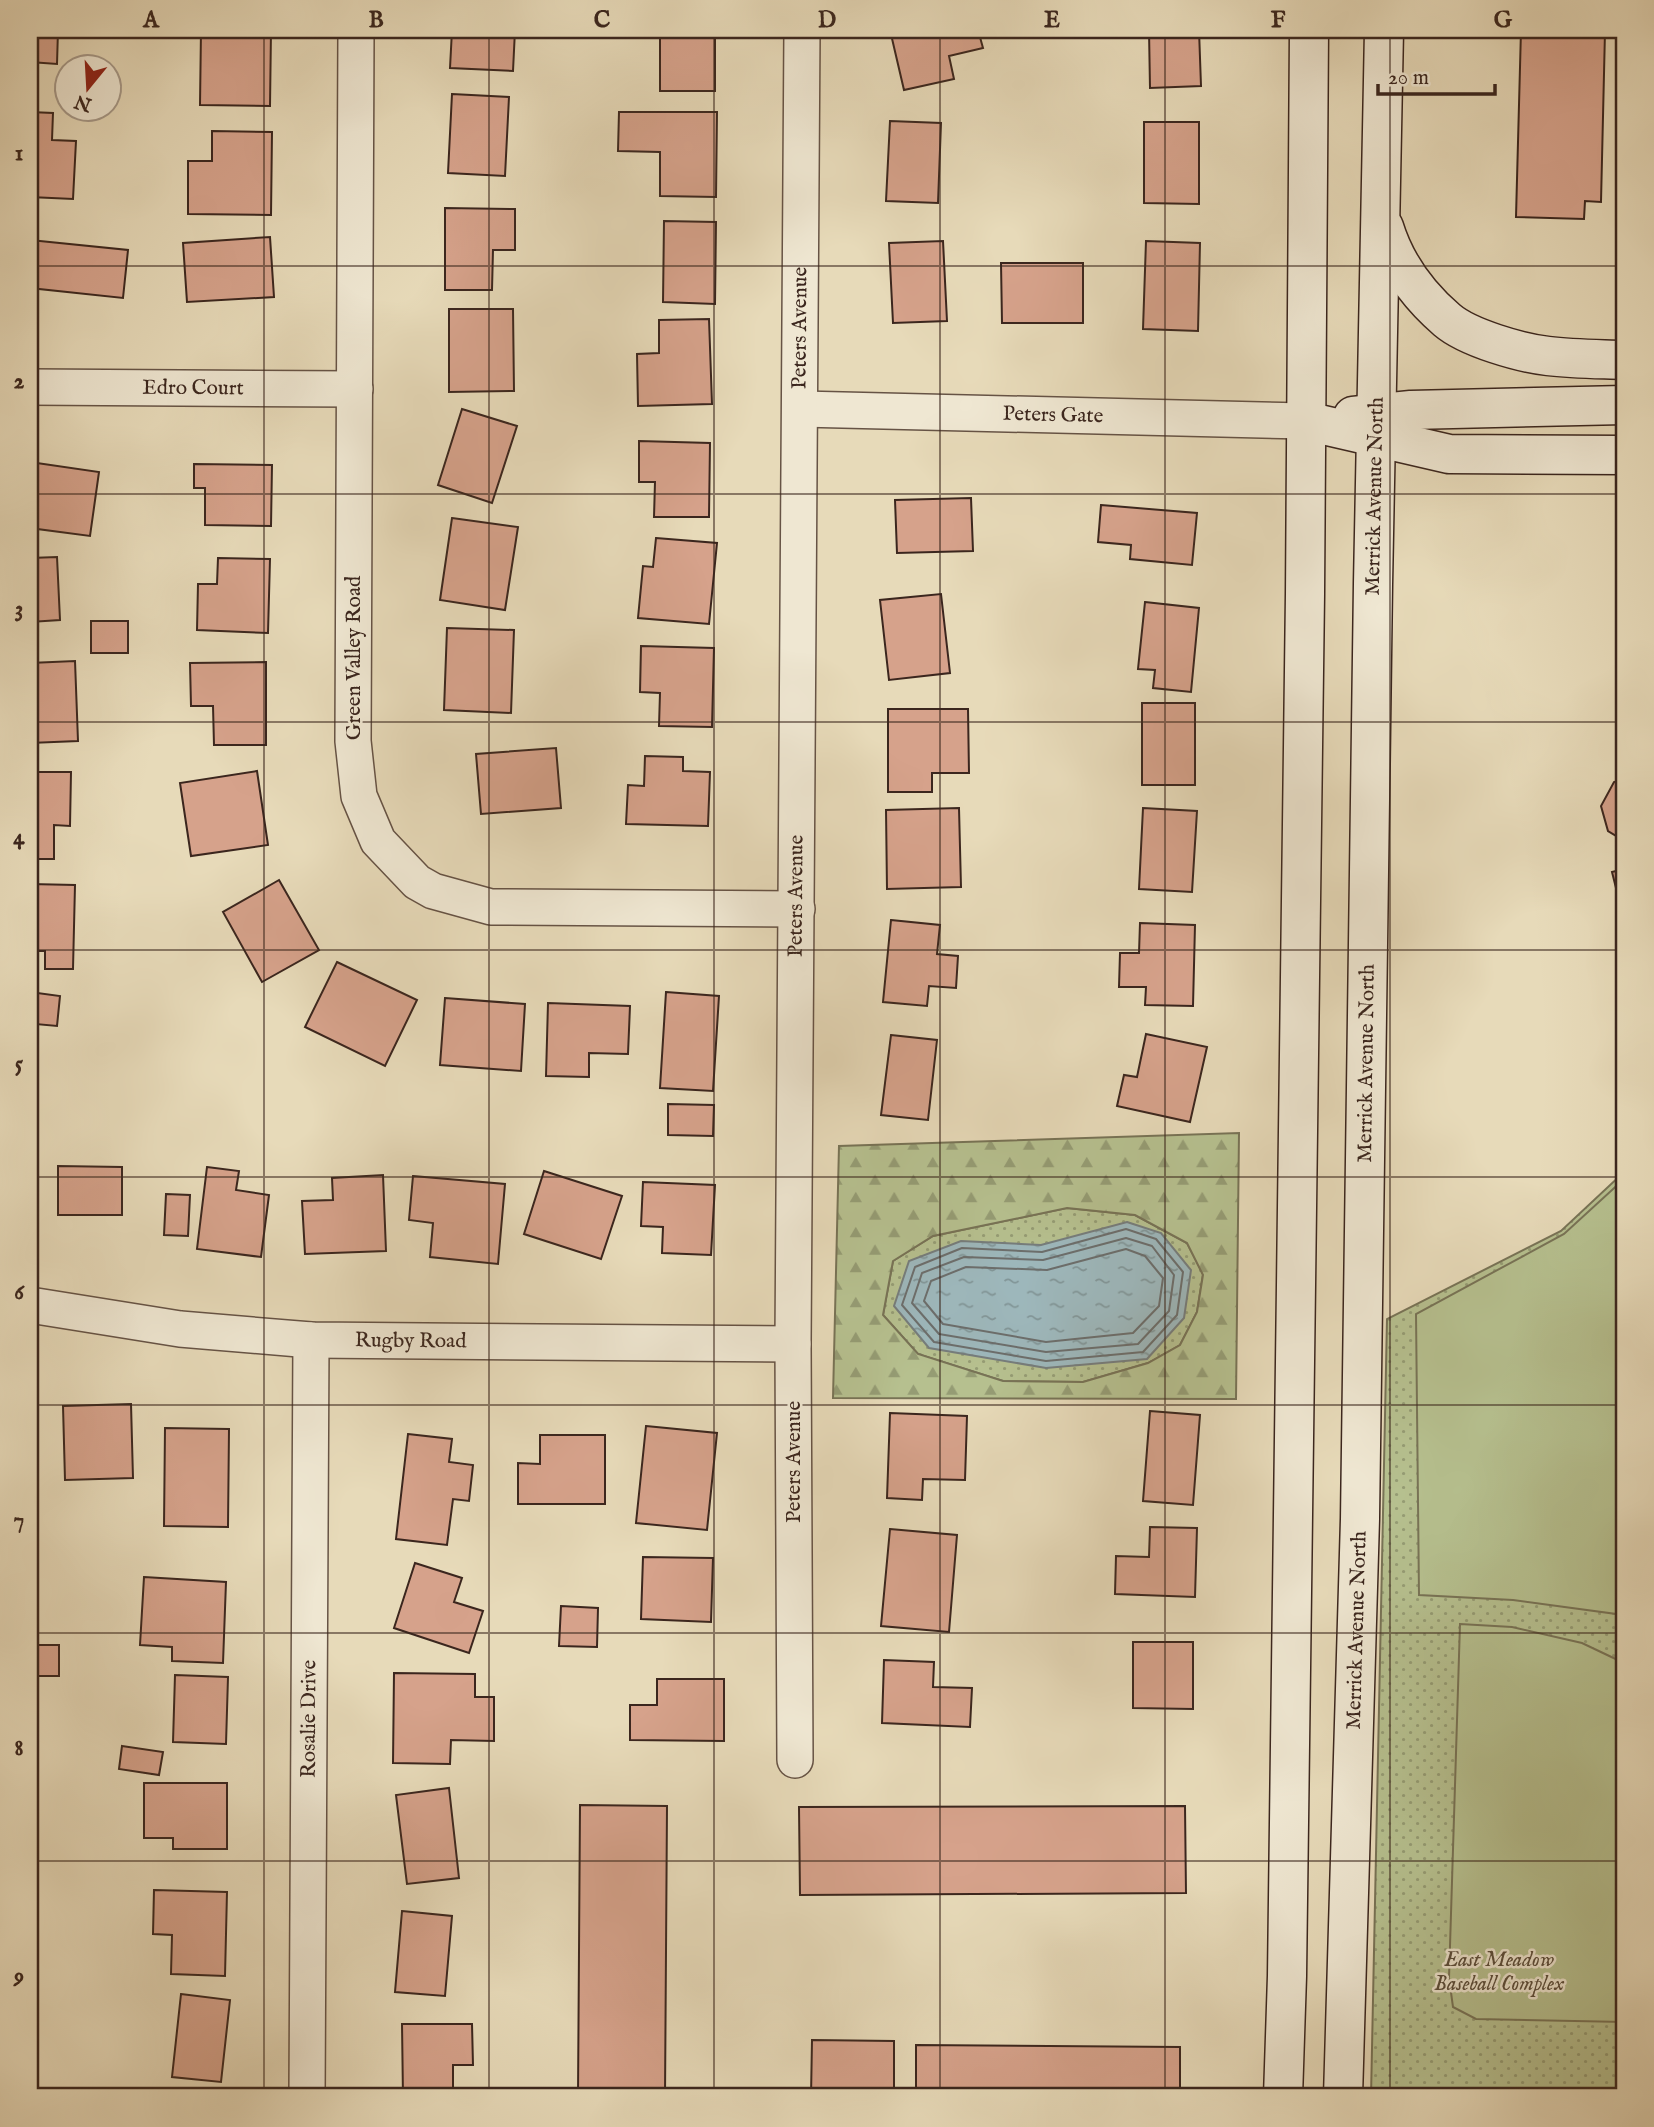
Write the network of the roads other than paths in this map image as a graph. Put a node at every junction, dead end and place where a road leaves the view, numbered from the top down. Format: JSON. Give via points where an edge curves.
{"nodes":[{"id":1,"x":356,"y":30,"type":"edge"},
{"id":2,"x":802,"y":30,"type":"edge"},
{"id":3,"x":1309,"y":30,"type":"edge"},
{"id":4,"x":1384,"y":30,"type":"edge"},
{"id":5,"x":1381,"y":214,"type":"junction"},
{"id":6,"x":1624,"y":360,"type":"edge"},
{"id":7,"x":30,"y":387,"type":"edge"},
{"id":8,"x":355,"y":389,"type":"junction"},
{"id":9,"x":1624,"y":405,"type":"edge"},
{"id":10,"x":800,"y":409,"type":"junction"},
{"id":11,"x":1306,"y":421,"type":"junction"},
{"id":12,"x":1376,"y":426,"type":"junction"},
{"id":13,"x":1624,"y":455,"type":"edge"},
{"id":14,"x":797,"y":909,"type":"junction"},
{"id":15,"x":30,"y":1305,"type":"edge"},
{"id":16,"x":311,"y":1340,"type":"junction"},
{"id":17,"x":793,"y":1344,"type":"junction"},
{"id":18,"x":795,"y":1760,"type":"dead end"},
{"id":19,"x":307,"y":2097,"type":"edge"},
{"id":20,"x":1283,"y":2097,"type":"edge"},
{"id":21,"x":1343,"y":2097,"type":"edge"}],
"edges":[{"from":1,"to":8,"type":"street","name":"Green Valley Road"},
{"from":2,"to":10,"type":"street","name":"Peters Avenue"},
{"from":3,"to":11,"type":"main road"},
{"from":4,"to":5,"type":"main road","name":"Merrick Avenue North"},
{"from":5,"to":6,"type":"main road","via":[[1391,249],[1411,282],[1448,321],[1494,344],[1546,356]]},
{"from":5,"to":12,"type":"main road","name":"Merrick Avenue North"},
{"from":7,"to":8,"type":"street","name":"Edro Court"},
{"from":8,"to":14,"type":"street","name":"Green Valley Road","via":[[353,741],[359,796],[378,841],[417,882],[491,907]]},
{"from":9,"to":12,"type":"main road","via":[[1411,410]]},
{"from":10,"to":11,"type":"street","name":"Peters Gate"},
{"from":10,"to":14,"type":"street","name":"Peters Avenue"},
{"from":11,"to":12,"type":"main road"},
{"from":11,"to":20,"type":"main road"},
{"from":12,"to":13,"type":"main road","via":[[1449,454]]},
{"from":12,"to":21,"type":"main road","name":"Merrick Avenue North","via":[[1360,1519]]},
{"from":14,"to":17,"type":"street","name":"Peters Avenue"},
{"from":15,"to":16,"type":"street","name":"Rugby Road","via":[[180,1329]]},
{"from":16,"to":17,"type":"street","name":"Rugby Road"},
{"from":16,"to":19,"type":"street","name":"Rosalie Drive"},
{"from":17,"to":18,"type":"street","name":"Peters Avenue"}]}
